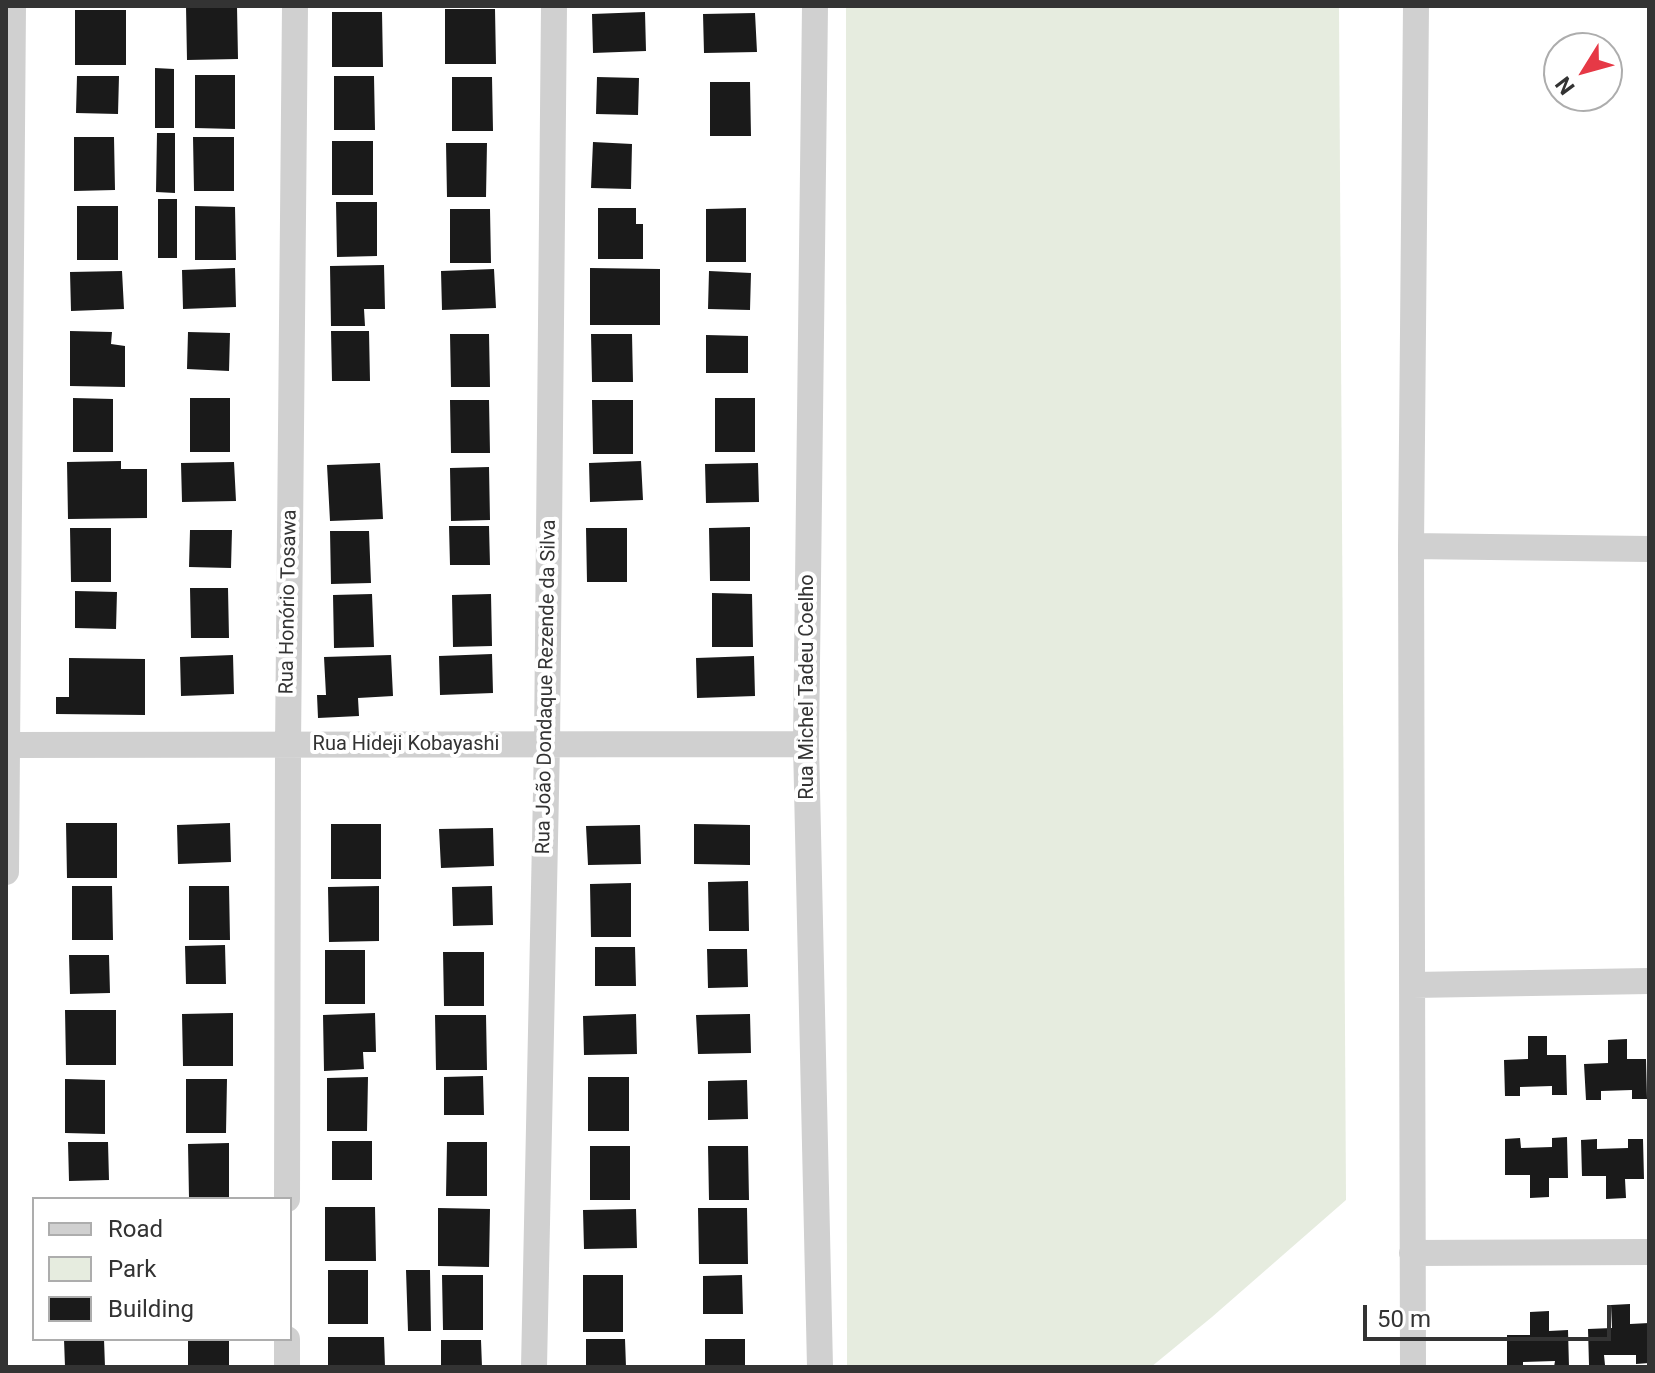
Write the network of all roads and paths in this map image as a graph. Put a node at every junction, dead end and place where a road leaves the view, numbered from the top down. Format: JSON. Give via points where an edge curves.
{"nodes":[{"id":1,"x":13,"y":6,"type":"edge"},
{"id":2,"x":295,"y":6,"type":"edge"},
{"id":3,"x":554,"y":6,"type":"edge"},
{"id":4,"x":815,"y":6,"type":"edge"},
{"id":5,"x":1416,"y":6,"type":"edge"},
{"id":6,"x":8,"y":362,"type":"edge"},
{"id":7,"x":1411,"y":546,"type":"junction"},
{"id":8,"x":1649,"y":549,"type":"edge"},
{"id":9,"x":547,"y":744,"type":"junction"},
{"id":10,"x":806,"y":744,"type":"junction"},
{"id":11,"x":7,"y":745,"type":"edge"},
{"id":12,"x":288,"y":745,"type":"junction"},
{"id":13,"x":6,"y":872,"type":"edge"},
{"id":14,"x":1649,"y":981,"type":"edge"},
{"id":15,"x":1413,"y":985,"type":"junction"},
{"id":16,"x":287,"y":1197,"type":"edge"},
{"id":17,"x":1649,"y":1252,"type":"edge"},
{"id":18,"x":1412,"y":1253,"type":"junction"},
{"id":19,"x":287,"y":1341,"type":"edge"},
{"id":20,"x":287,"y":1367,"type":"edge"},
{"id":21,"x":534,"y":1367,"type":"edge"},
{"id":22,"x":820,"y":1367,"type":"edge"},
{"id":23,"x":1413,"y":1367,"type":"edge"}],
"edges":[{"from":1,"to":6,"type":"street"},
{"from":2,"to":12,"type":"street","name":"Rua Honório Tosawa"},
{"from":3,"to":9,"type":"street","name":"Rua João Dondaque Rezende da Silva"},
{"from":4,"to":10,"type":"street","name":"Rua Michel Tadeu Coelho"},
{"from":5,"to":7,"type":"street"},
{"from":6,"to":11,"type":"street"},
{"from":7,"to":8,"type":"street"},
{"from":7,"to":15,"type":"street"},
{"from":9,"to":10,"type":"street","name":"Rua Hideji Kobayashi"},
{"from":9,"to":12,"type":"street","name":"Rua Hideji Kobayashi"},
{"from":9,"to":21,"type":"street","name":"Rua João Dondaque Rezende da Silva"},
{"from":10,"to":22,"type":"street","name":"Rua Michel Tadeu Coelho"},
{"from":11,"to":12,"type":"street","name":"Rua Hideji Kobayashi"},
{"from":11,"to":13,"type":"street"},
{"from":12,"to":16,"type":"street","name":"Rua Honório Tosawa"},
{"from":14,"to":15,"type":"street"},
{"from":15,"to":18,"type":"street"},
{"from":17,"to":18,"type":"street"},
{"from":18,"to":23,"type":"street"},
{"from":19,"to":20,"type":"street"}]}
